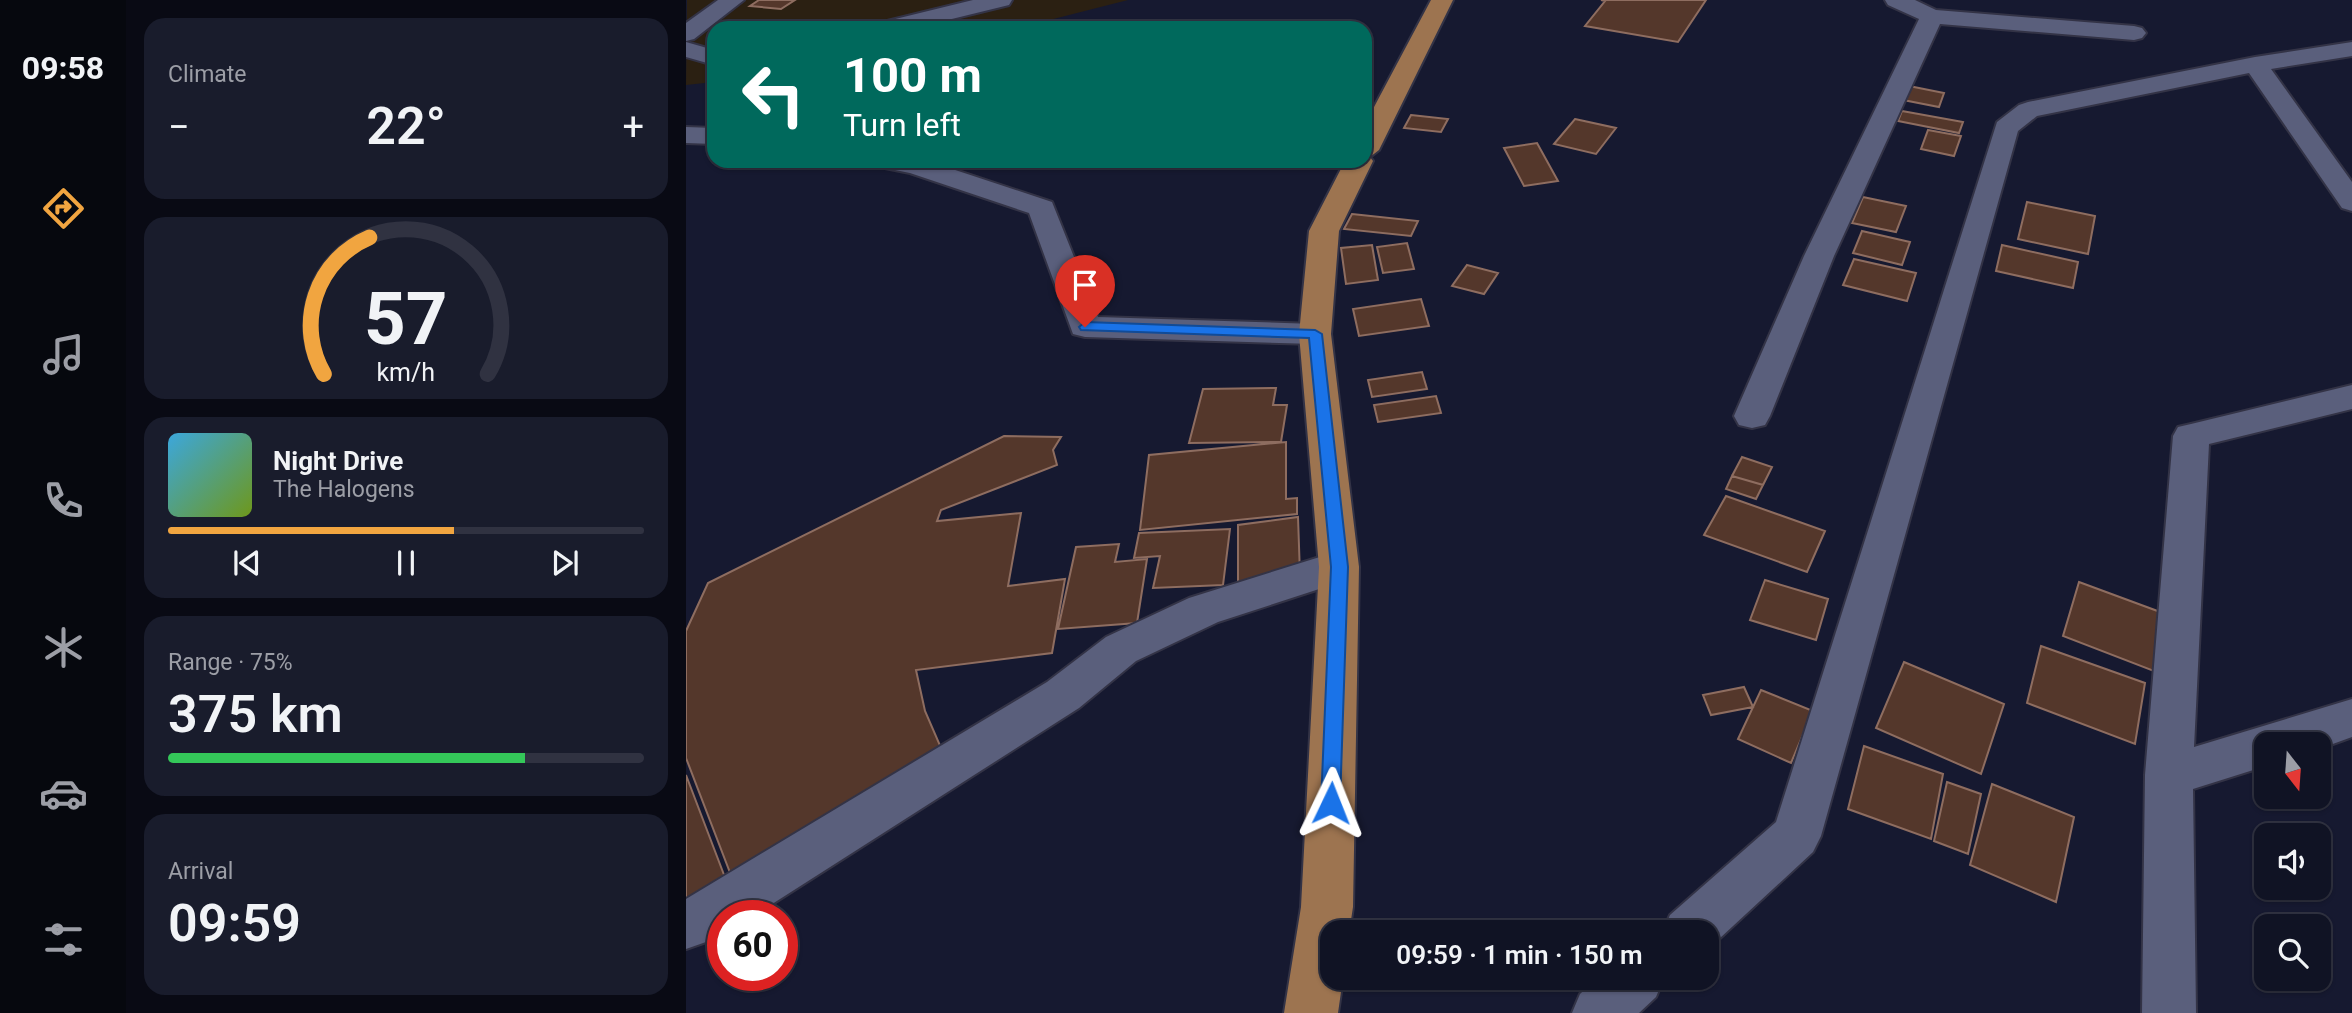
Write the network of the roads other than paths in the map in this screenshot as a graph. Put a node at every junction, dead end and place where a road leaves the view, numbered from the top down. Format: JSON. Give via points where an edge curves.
{"nodes":[{"id":1,"x":733,"y":0,"type":"edge"},
{"id":2,"x":1001,"y":0,"type":"edge"},
{"id":3,"x":1442,"y":0,"type":"edge"},
{"id":4,"x":1896,"y":0,"type":"edge"},
{"id":5,"x":1932,"y":16,"type":"junction"},
{"id":6,"x":916,"y":21,"type":"edge"},
{"id":7,"x":2134,"y":33,"type":"dead end"},
{"id":8,"x":686,"y":34,"type":"edge"},
{"id":9,"x":686,"y":49,"type":"edge"},
{"id":10,"x":2352,"y":49,"type":"edge"},
{"id":11,"x":707,"y":56,"type":"edge"},
{"id":12,"x":2255,"y":64,"type":"junction"},
{"id":13,"x":686,"y":135,"type":"edge"},
{"id":14,"x":707,"y":136,"type":"edge"},
{"id":15,"x":1372,"y":136,"type":"edge"},
{"id":16,"x":922,"y":168,"type":"edge"},
{"id":17,"x":1356,"y":168,"type":"edge"},
{"id":18,"x":2352,"y":202,"type":"edge"},
{"id":19,"x":1315,"y":334,"type":"junction"},
{"id":20,"x":2352,"y":397,"type":"edge"},
{"id":21,"x":1752,"y":416,"type":"dead end"},
{"id":22,"x":1339,"y":567,"type":"junction"},
{"id":23,"x":2352,"y":718,"type":"edge"},
{"id":24,"x":2310,"y":732,"type":"edge"},
{"id":25,"x":2254,"y":750,"type":"edge"},
{"id":26,"x":2169,"y":775,"type":"junction"},
{"id":27,"x":1702,"y":920,"type":"edge"},
{"id":28,"x":691,"y":927,"type":"edge"},
{"id":29,"x":1624,"y":990,"type":"edge"},
{"id":30,"x":1311,"y":1013,"type":"edge"},
{"id":31,"x":1599,"y":1013,"type":"edge"},
{"id":32,"x":2169,"y":1013,"type":"edge"}],
"edges":[{"from":1,"to":8,"type":"street"},
{"from":2,"to":6,"type":"street"},
{"from":3,"to":15,"type":"main road"},
{"from":4,"to":5,"type":"street"},
{"from":5,"to":7,"type":"street"},
{"from":5,"to":21,"type":"street","via":[[1818,256]]},
{"from":9,"to":11,"type":"street"},
{"from":10,"to":12,"type":"street"},
{"from":12,"to":18,"type":"street"},
{"from":12,"to":27,"type":"street","via":[[2028,110],[2006,128],[1796,836]]},
{"from":13,"to":14,"type":"street"},
{"from":16,"to":19,"type":"street","via":[[1042,208],[1085,327]]},
{"from":17,"to":19,"type":"main road","via":[[1324,231]]},
{"from":19,"to":22,"type":"main road"},
{"from":20,"to":26,"type":"street","via":[[2191,436]]},
{"from":22,"to":28,"type":"street","via":[[1204,610],[1121,649],[1063,695]]},
{"from":22,"to":30,"type":"main road","via":[[1326,907]]},
{"from":23,"to":24,"type":"street"},
{"from":25,"to":26,"type":"street"},
{"from":26,"to":32,"type":"street"},
{"from":29,"to":31,"type":"street"}]}
